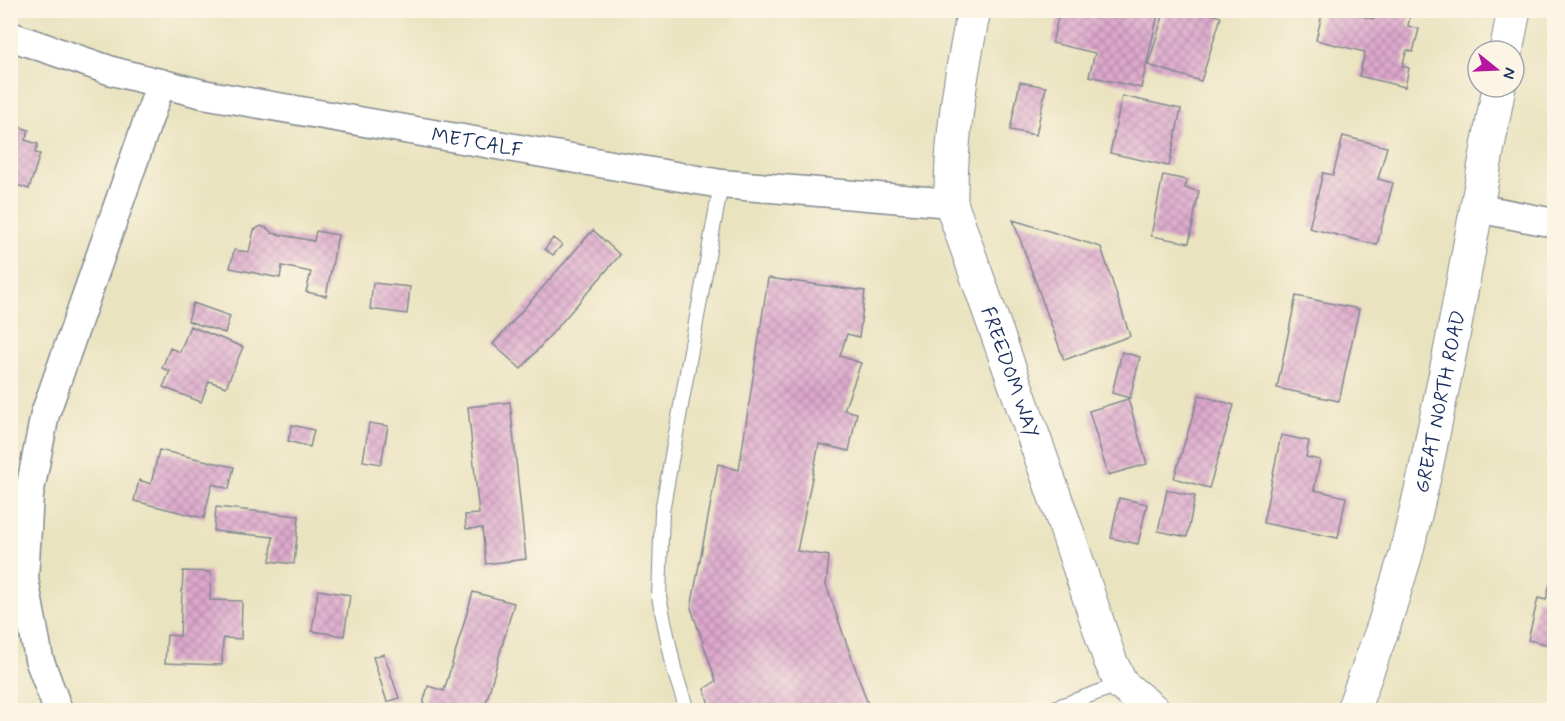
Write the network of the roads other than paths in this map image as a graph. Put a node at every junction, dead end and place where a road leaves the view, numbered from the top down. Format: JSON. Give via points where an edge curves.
{"nodes":[{"id":1,"x":974,"y":10,"type":"edge"},
{"id":2,"x":1514,"y":10,"type":"edge"},
{"id":3,"x":10,"y":36,"type":"edge"},
{"id":4,"x":1508,"y":39,"type":"edge"},
{"id":5,"x":161,"y":83,"type":"junction"},
{"id":6,"x":1497,"y":99,"type":"edge"},
{"id":7,"x":721,"y":184,"type":"junction"},
{"id":8,"x":951,"y":203,"type":"junction"},
{"id":9,"x":1477,"y":208,"type":"junction"},
{"id":10,"x":1554,"y":224,"type":"edge"},
{"id":11,"x":1121,"y":684,"type":"junction"},
{"id":12,"x":58,"y":711,"type":"edge"},
{"id":13,"x":687,"y":711,"type":"edge"},
{"id":14,"x":1049,"y":711,"type":"edge"},
{"id":15,"x":1153,"y":711,"type":"edge"},
{"id":16,"x":1353,"y":711,"type":"edge"}],
"edges":[{"from":1,"to":8,"type":"main road","name":"FREEDOM WAY","via":[[956,118]]},
{"from":2,"to":4,"type":"main road"},
{"from":3,"to":5,"type":"street","name":"METCALF","via":[[112,71]]},
{"from":5,"to":7,"type":"street","name":"METCALF","via":[[203,94]]},
{"from":5,"to":12,"type":"street","via":[[45,414],[29,495],[24,579],[39,659]]},
{"from":6,"to":9,"type":"main road","name":"GREAT NORTH ROAD"},
{"from":7,"to":8,"type":"street","name":"METCALF"},
{"from":7,"to":13,"type":"lane","via":[[662,510],[659,597]]},
{"from":8,"to":11,"type":"main road","name":"FREEDOM WAY"},
{"from":9,"to":10,"type":"street"},
{"from":9,"to":16,"type":"main road","name":"GREAT NORTH ROAD","via":[[1452,346],[1409,542]]},
{"from":11,"to":14,"type":"lane"},
{"from":11,"to":15,"type":"main road","name":"FREEDOM WAY"}]}
